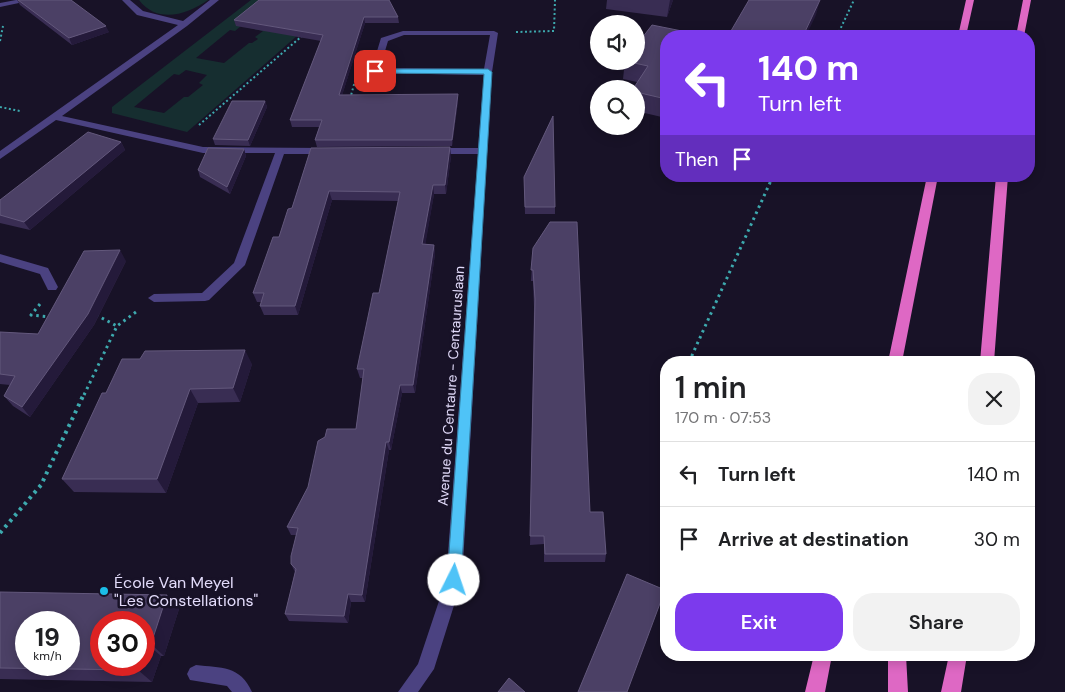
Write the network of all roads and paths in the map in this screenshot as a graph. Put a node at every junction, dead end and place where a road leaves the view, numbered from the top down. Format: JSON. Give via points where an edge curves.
{"nodes":[{"id":1,"x":29,"y":0,"type":"edge"},
{"id":2,"x":126,"y":0,"type":"edge"},
{"id":3,"x":215,"y":0,"type":"edge"},
{"id":4,"x":555,"y":0,"type":"edge"},
{"id":5,"x":854,"y":0,"type":"edge"},
{"id":6,"x":970,"y":0,"type":"edge"},
{"id":7,"x":1027,"y":0,"type":"edge"},
{"id":8,"x":0,"y":4,"type":"edge"},
{"id":9,"x":4,"y":18,"type":"dead end"},
{"id":10,"x":184,"y":24,"type":"junction"},
{"id":11,"x":840,"y":30,"type":"edge"},
{"id":12,"x":963,"y":30,"type":"edge"},
{"id":13,"x":1021,"y":30,"type":"edge"},
{"id":14,"x":494,"y":33,"type":"junction"},
{"id":15,"x":304,"y":34,"type":"edge"},
{"id":16,"x":0,"y":42,"type":"edge"},
{"id":17,"x":488,"y":72,"type":"junction"},
{"id":18,"x":353,"y":91,"type":"dead end"},
{"id":19,"x":349,"y":101,"type":"edge"},
{"id":20,"x":0,"y":107,"type":"edge"},
{"id":21,"x":23,"y":112,"type":"dead end"},
{"id":22,"x":55,"y":116,"type":"junction"},
{"id":23,"x":195,"y":129,"type":"dead end"},
{"id":24,"x":337,"y":151,"type":"edge"},
{"id":25,"x":424,"y":151,"type":"edge"},
{"id":26,"x":483,"y":151,"type":"junction"},
{"id":27,"x":280,"y":152,"type":"junction"},
{"id":28,"x":0,"y":156,"type":"edge"},
{"id":29,"x":770,"y":182,"type":"edge"},
{"id":30,"x":933,"y":182,"type":"edge"},
{"id":31,"x":1002,"y":182,"type":"edge"},
{"id":32,"x":0,"y":258,"type":"edge"},
{"id":33,"x":52,"y":287,"type":"dead end"},
{"id":34,"x":154,"y":298,"type":"joint"},
{"id":35,"x":90,"y":315,"type":"edge"},
{"id":36,"x":117,"y":326,"type":"junction"},
{"id":37,"x":691,"y":356,"type":"edge"},
{"id":38,"x":896,"y":356,"type":"edge"},
{"id":39,"x":987,"y":356,"type":"edge"},
{"id":40,"x":0,"y":533,"type":"edge"},
{"id":41,"x":822,"y":661,"type":"edge"},
{"id":42,"x":897,"y":661,"type":"edge"},
{"id":43,"x":957,"y":661,"type":"edge"},
{"id":44,"x":196,"y":674,"type":"dead end"},
{"id":45,"x":243,"y":692,"type":"edge"},
{"id":46,"x":407,"y":692,"type":"edge"},
{"id":47,"x":815,"y":692,"type":"edge"},
{"id":48,"x":898,"y":692,"type":"edge"},
{"id":49,"x":951,"y":692,"type":"edge"}],
"edges":[{"from":1,"to":8,"type":"street"},
{"from":2,"to":10,"type":"street","via":[[140,13]]},
{"from":3,"to":10,"type":"street"},
{"from":4,"to":14,"type":"path","via":[[554,31]]},
{"from":5,"to":11,"type":"path"},
{"from":6,"to":12,"type":"highway"},
{"from":7,"to":13,"type":"highway"},
{"from":9,"to":16,"type":"path"},
{"from":10,"to":22,"type":"street"},
{"from":14,"to":17,"type":"street","name":"Avenue du Centaure - Centauruslaan"},
{"from":14,"to":17,"type":"street","via":[[403,33],[384,40],[375,71]]},
{"from":15,"to":23,"type":"path"},
{"from":17,"to":26,"type":"street","name":"Avenue du Centaure - Centauruslaan"},
{"from":18,"to":19,"type":"path"},
{"from":20,"to":21,"type":"path"},
{"from":22,"to":27,"type":"street","via":[[203,150]]},
{"from":22,"to":28,"type":"street"},
{"from":24,"to":27,"type":"street"},
{"from":25,"to":26,"type":"street"},
{"from":26,"to":46,"type":"street","name":"Avenue du Centaure - Centauruslaan","via":[[454,580],[425,669]]},
{"from":27,"to":34,"type":"street","via":[[239,265],[205,297]]},
{"from":29,"to":37,"type":"path"},
{"from":30,"to":38,"type":"highway"},
{"from":31,"to":39,"type":"highway"},
{"from":32,"to":33,"type":"street","via":[[44,271]]},
{"from":34,"to":36,"type":"path"},
{"from":35,"to":36,"type":"path","via":[[99,315]]},
{"from":36,"to":40,"type":"path","via":[[41,485]]},
{"from":41,"to":47,"type":"highway"},
{"from":42,"to":48,"type":"highway"},
{"from":43,"to":49,"type":"highway"},
{"from":44,"to":45,"type":"street","via":[[232,678]]}]}
